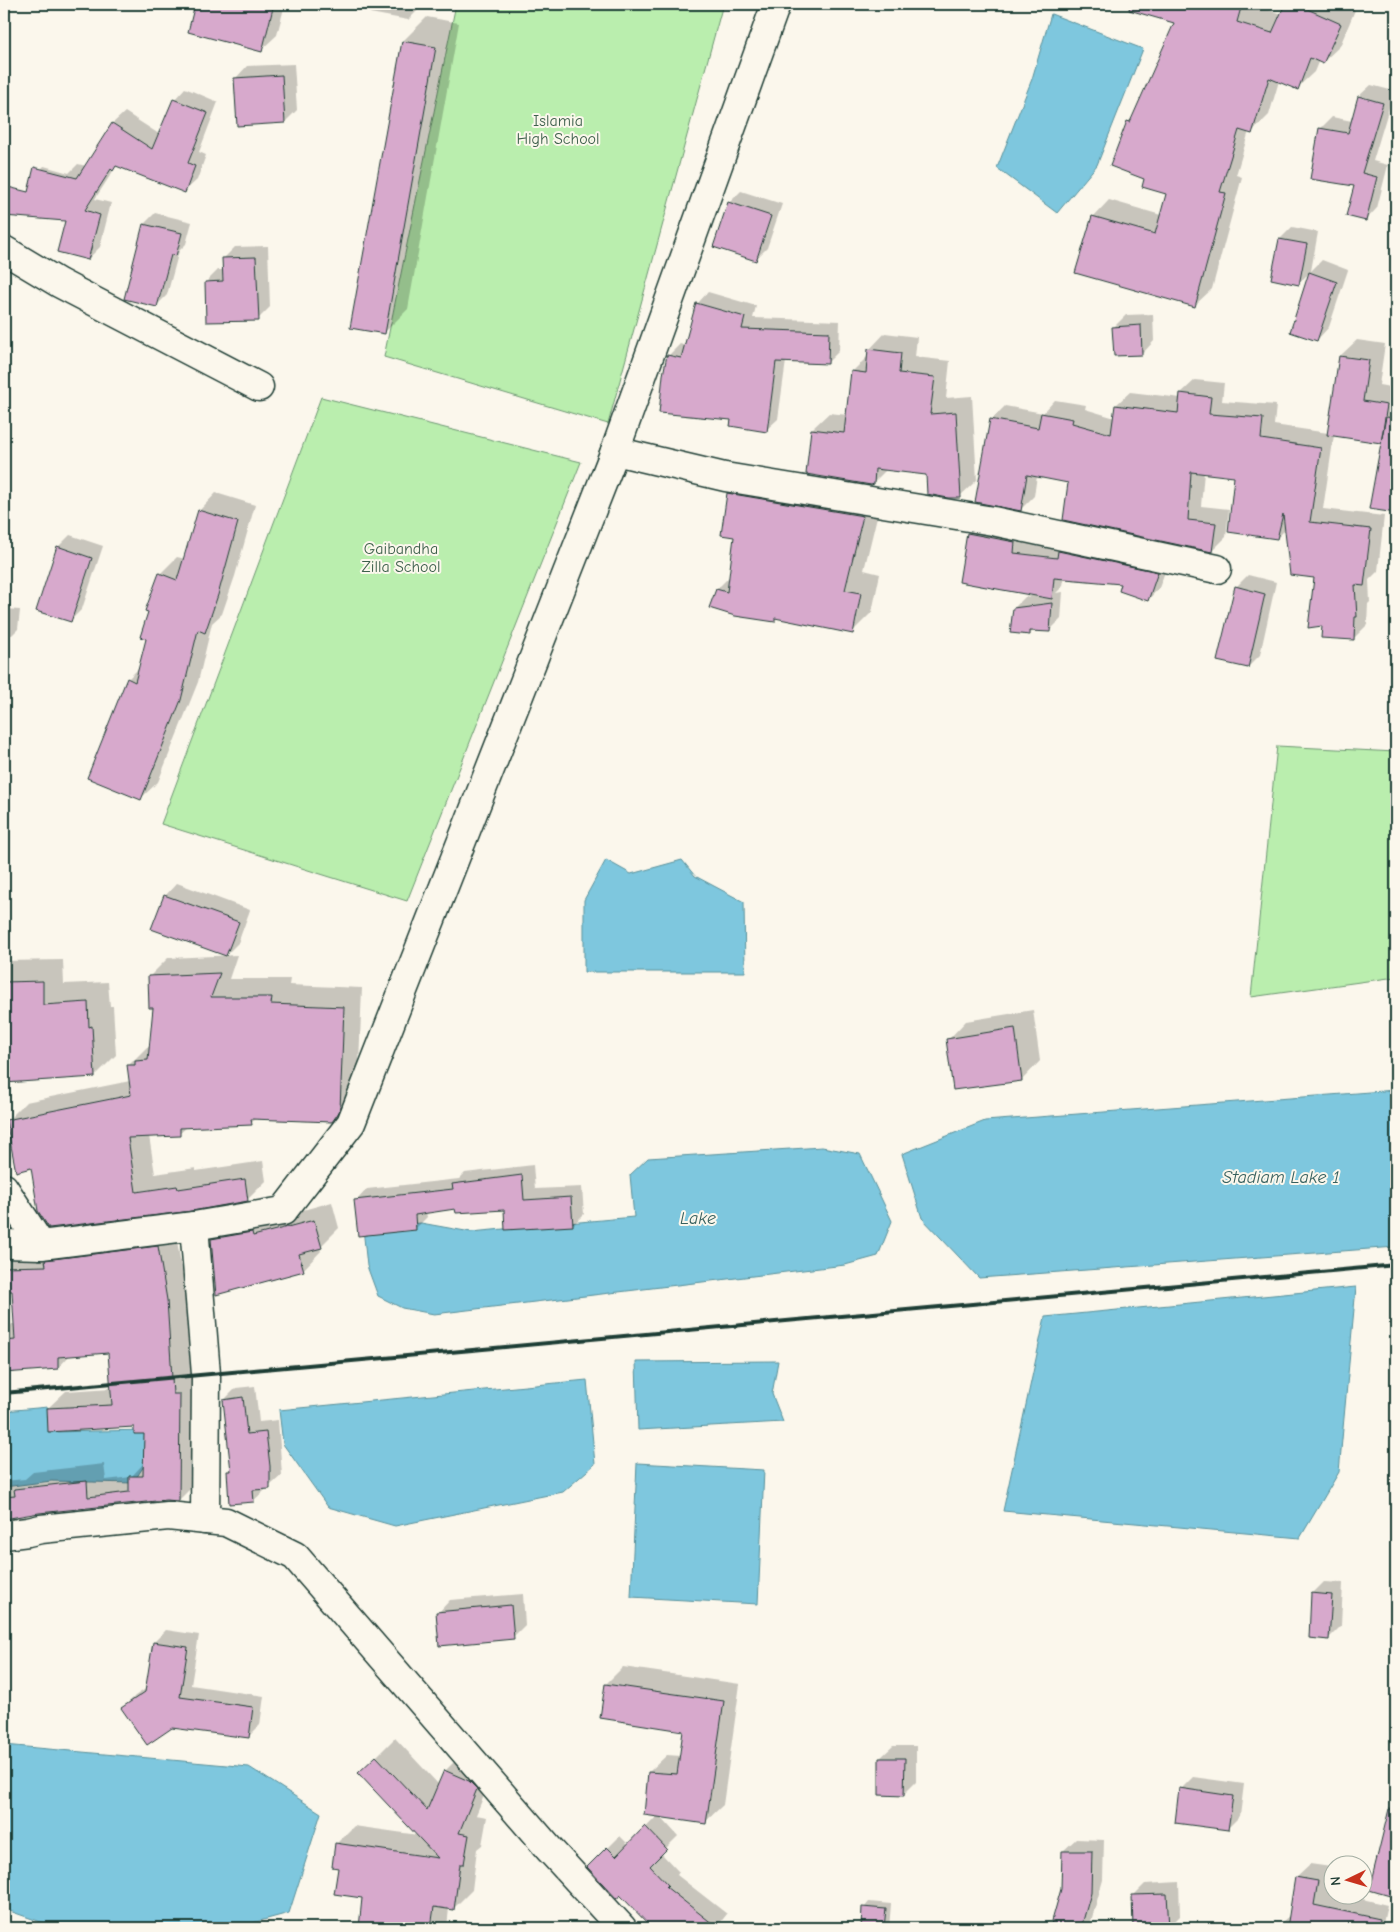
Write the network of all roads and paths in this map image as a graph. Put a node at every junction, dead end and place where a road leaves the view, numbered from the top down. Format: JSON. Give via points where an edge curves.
{"nodes":[{"id":1,"x":776,"y":4,"type":"edge"},
{"id":2,"x":4,"y":250,"type":"edge"},
{"id":3,"x":259,"y":387,"type":"dead end"},
{"id":4,"x":615,"y":451,"type":"junction"},
{"id":5,"x":1217,"y":569,"type":"dead end"},
{"id":6,"x":4,"y":1188,"type":"edge"},
{"id":7,"x":194,"y":1226,"type":"junction"},
{"id":8,"x":4,"y":1244,"type":"edge"},
{"id":9,"x":40,"y":1245,"type":"junction"},
{"id":10,"x":205,"y":1520,"type":"junction"},
{"id":11,"x":4,"y":1535,"type":"edge"},
{"id":12,"x":622,"y":1928,"type":"edge"}],
"edges":[{"from":1,"to":4,"type":"street"},
{"from":2,"to":3,"type":"street","via":[[59,283]]},
{"from":4,"to":5,"type":"street","via":[[725,477],[992,521]]},
{"from":4,"to":7,"type":"street","via":[[351,1123],[283,1211]]},
{"from":6,"to":9,"type":"street"},
{"from":7,"to":9,"type":"street"},
{"from":7,"to":10,"type":"street","via":[[206,1374]]},
{"from":8,"to":9,"type":"street"},
{"from":10,"to":11,"type":"street","via":[[168,1516],[41,1528]]},
{"from":10,"to":12,"type":"street","via":[[226,1522],[295,1556],[550,1850]]}]}
